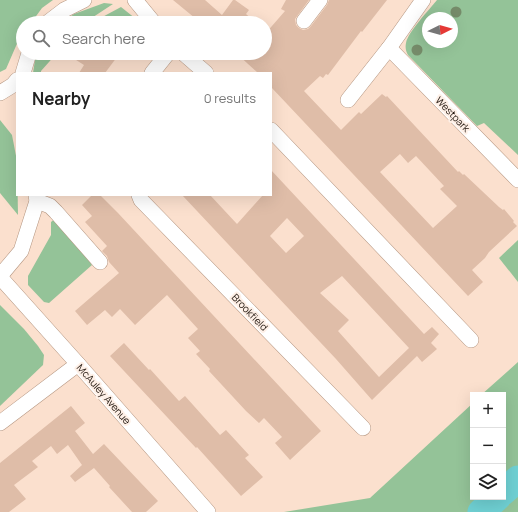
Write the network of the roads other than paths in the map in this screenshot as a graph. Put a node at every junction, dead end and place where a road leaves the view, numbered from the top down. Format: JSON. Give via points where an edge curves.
{"nodes":[{"id":1,"x":84,"y":0,"type":"edge"},
{"id":2,"x":135,"y":0,"type":"edge"},
{"id":3,"x":320,"y":0,"type":"edge"},
{"id":4,"x":423,"y":0,"type":"edge"},
{"id":5,"x":56,"y":16,"type":"edge"},
{"id":6,"x":148,"y":16,"type":"edge"},
{"id":7,"x":304,"y":21,"type":"dead end"},
{"id":8,"x":389,"y":48,"type":"junction"},
{"id":9,"x":26,"y":60,"type":"edge"},
{"id":10,"x":162,"y":60,"type":"edge"},
{"id":11,"x":191,"y":60,"type":"edge"},
{"id":12,"x":22,"y":72,"type":"edge"},
{"id":13,"x":153,"y":72,"type":"edge"},
{"id":14,"x":205,"y":72,"type":"edge"},
{"id":15,"x":16,"y":85,"type":"edge"},
{"id":16,"x":0,"y":93,"type":"edge"},
{"id":17,"x":348,"y":100,"type":"dead end"},
{"id":18,"x":272,"y":131,"type":"edge"},
{"id":19,"x":518,"y":180,"type":"edge"},
{"id":20,"x":139,"y":196,"type":"edge"},
{"id":21,"x":36,"y":198,"type":"edge"},
{"id":22,"x":100,"y":262,"type":"dead end"},
{"id":23,"x":0,"y":276,"type":"edge"},
{"id":24,"x":471,"y":340,"type":"dead end"},
{"id":25,"x":78,"y":364,"type":"junction"},
{"id":26,"x":0,"y":423,"type":"edge"},
{"id":27,"x":363,"y":428,"type":"dead end"},
{"id":28,"x":208,"y":512,"type":"edge"}],
"edges":[{"from":1,"to":5,"type":"street"},
{"from":2,"to":6,"type":"street"},
{"from":3,"to":7,"type":"street"},
{"from":4,"to":8,"type":"street"},
{"from":8,"to":17,"type":"street"},
{"from":8,"to":19,"type":"street","name":"Westpark"},
{"from":9,"to":12,"type":"street"},
{"from":10,"to":13,"type":"street"},
{"from":11,"to":14,"type":"street"},
{"from":15,"to":16,"type":"street"},
{"from":18,"to":24,"type":"street"},
{"from":20,"to":27,"type":"street","name":"Brookfield"},
{"from":21,"to":22,"type":"street","via":[[56,212]]},
{"from":21,"to":23,"type":"street","via":[[21,251]]},
{"from":23,"to":25,"type":"street","name":"McAuley Avenue"},
{"from":25,"to":26,"type":"street"},
{"from":25,"to":28,"type":"street","name":"McAuley Avenue"}]}
